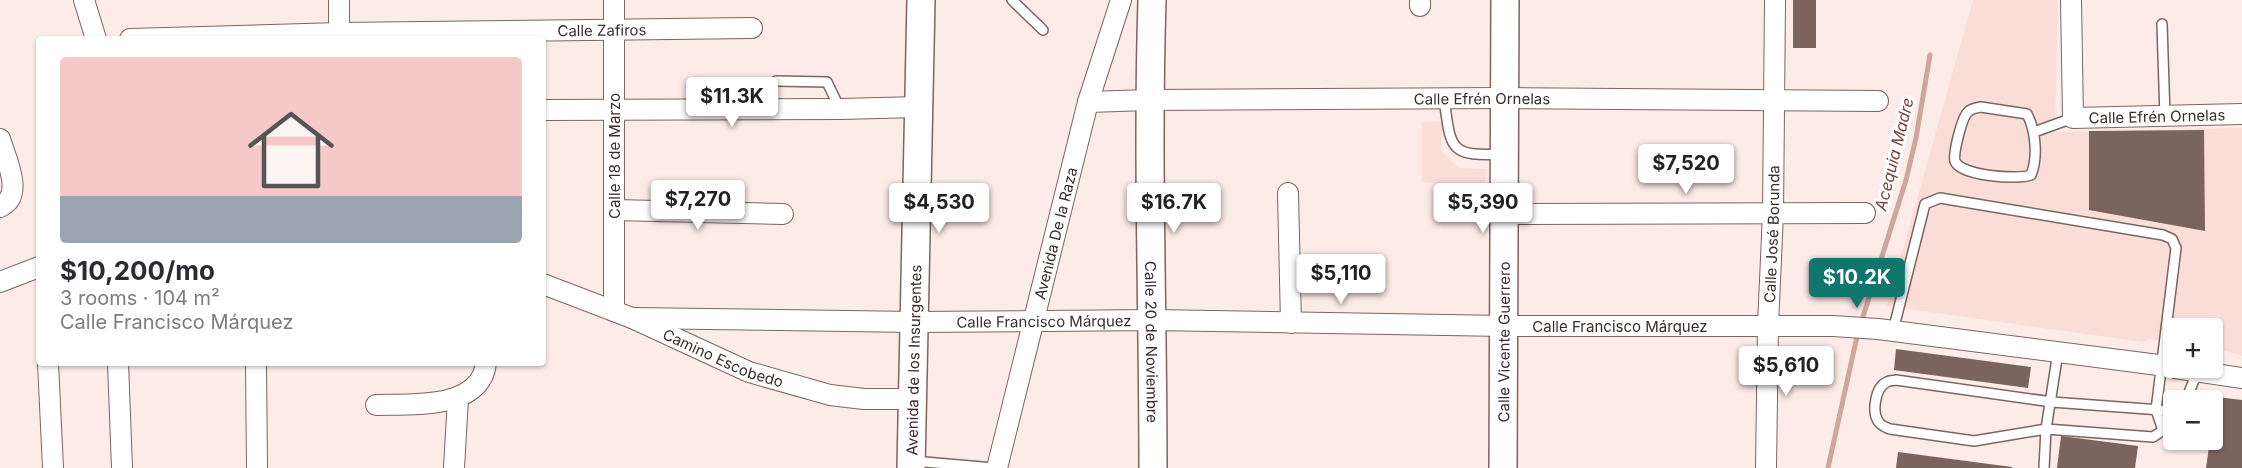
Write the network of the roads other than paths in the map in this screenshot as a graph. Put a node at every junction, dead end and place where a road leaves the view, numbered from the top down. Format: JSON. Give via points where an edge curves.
{"nodes":[{"id":1,"x":84,"y":0,"type":"edge"},
{"id":2,"x":339,"y":0,"type":"edge"},
{"id":3,"x":614,"y":0,"type":"edge"},
{"id":4,"x":921,"y":0,"type":"edge"},
{"id":5,"x":1012,"y":0,"type":"edge"},
{"id":6,"x":1121,"y":0,"type":"edge"},
{"id":7,"x":1152,"y":0,"type":"edge"},
{"id":8,"x":1506,"y":0,"type":"edge"},
{"id":9,"x":1775,"y":0,"type":"edge"},
{"id":10,"x":2071,"y":0,"type":"edge"},
{"id":11,"x":2162,"y":24,"type":"dead end"},
{"id":12,"x":752,"y":27,"type":"dead end"},
{"id":13,"x":614,"y":29,"type":"junction"},
{"id":14,"x":1043,"y":30,"type":"dead end"},
{"id":15,"x":95,"y":36,"type":"edge"},
{"id":16,"x":339,"y":36,"type":"edge"},
{"id":17,"x":776,"y":81,"type":"dead end"},
{"id":18,"x":1506,"y":98,"type":"junction"},
{"id":19,"x":1444,"y":99,"type":"junction"},
{"id":20,"x":1149,"y":100,"type":"junction"},
{"id":21,"x":1774,"y":100,"type":"junction"},
{"id":22,"x":1878,"y":101,"type":"dead end"},
{"id":23,"x":1088,"y":102,"type":"junction"},
{"id":24,"x":920,"y":107,"type":"junction"},
{"id":25,"x":614,"y":109,"type":"junction"},
{"id":26,"x":840,"y":109,"type":"junction"},
{"id":27,"x":546,"y":110,"type":"edge"},
{"id":28,"x":2242,"y":114,"type":"edge"},
{"id":29,"x":2165,"y":117,"type":"junction"},
{"id":30,"x":2073,"y":118,"type":"junction"},
{"id":31,"x":2034,"y":132,"type":"junction"},
{"id":32,"x":0,"y":139,"type":"edge"},
{"id":33,"x":1506,"y":154,"type":"junction"},
{"id":34,"x":1288,"y":193,"type":"dead end"},
{"id":35,"x":0,"y":207,"type":"edge"},
{"id":36,"x":614,"y":210,"type":"junction"},
{"id":37,"x":1865,"y":213,"type":"dead end"},
{"id":38,"x":783,"y":214,"type":"dead end"},
{"id":39,"x":1506,"y":214,"type":"junction"},
{"id":40,"x":1773,"y":214,"type":"junction"},
{"id":41,"x":36,"y":268,"type":"edge"},
{"id":42,"x":0,"y":282,"type":"edge"},
{"id":43,"x":546,"y":285,"type":"edge"},
{"id":44,"x":623,"y":315,"type":"junction"},
{"id":45,"x":2172,"y":318,"type":"edge"},
{"id":46,"x":1153,"y":320,"type":"junction"},
{"id":47,"x":914,"y":322,"type":"junction"},
{"id":48,"x":1035,"y":322,"type":"junction"},
{"id":49,"x":1291,"y":323,"type":"junction"},
{"id":50,"x":1768,"y":325,"type":"junction"},
{"id":51,"x":1504,"y":326,"type":"junction"},
{"id":52,"x":1886,"y":330,"type":"junction"},
{"id":53,"x":2058,"y":352,"type":"junction"},
{"id":54,"x":48,"y":366,"type":"edge"},
{"id":55,"x":118,"y":366,"type":"edge"},
{"id":56,"x":256,"y":366,"type":"edge"},
{"id":57,"x":485,"y":366,"type":"edge"},
{"id":58,"x":2163,"y":366,"type":"edge"},
{"id":59,"x":2223,"y":375,"type":"edge"},
{"id":60,"x":2166,"y":378,"type":"edge"},
{"id":61,"x":2242,"y":378,"type":"edge"},
{"id":62,"x":458,"y":398,"type":"junction"},
{"id":63,"x":912,"y":399,"type":"junction"},
{"id":64,"x":2052,"y":402,"type":"junction"},
{"id":65,"x":376,"y":405,"type":"dead end"},
{"id":66,"x":2156,"y":410,"type":"junction"},
{"id":67,"x":2163,"y":410,"type":"edge"},
{"id":68,"x":2046,"y":429,"type":"junction"},
{"id":69,"x":2163,"y":430,"type":"joint"},
{"id":70,"x":911,"y":465,"type":"edge"},
{"id":71,"x":53,"y":468,"type":"edge"},
{"id":72,"x":122,"y":468,"type":"edge"},
{"id":73,"x":256,"y":468,"type":"edge"},
{"id":74,"x":454,"y":468,"type":"edge"},
{"id":75,"x":996,"y":468,"type":"edge"},
{"id":76,"x":1153,"y":468,"type":"edge"},
{"id":77,"x":1503,"y":468,"type":"edge"},
{"id":78,"x":1766,"y":468,"type":"edge"},
{"id":79,"x":2044,"y":468,"type":"edge"}],
"edges":[{"from":1,"to":15,"type":"street"},
{"from":2,"to":16,"type":"street"},
{"from":3,"to":13,"type":"street","name":"Calle 18 de Marzo"},
{"from":4,"to":24,"type":"main road","name":"Avenida de los Insurgentes"},
{"from":5,"to":14,"type":"lane"},
{"from":6,"to":23,"type":"street","name":"Avenida De la Raza"},
{"from":7,"to":20,"type":"main road","name":"Calle 20 de Noviembre"},
{"from":8,"to":18,"type":"main road","name":"Calle Vicente Guerrero"},
{"from":9,"to":21,"type":"street","name":"Calle José Borunda"},
{"from":10,"to":30,"type":"street"},
{"from":11,"to":29,"type":"lane"},
{"from":12,"to":13,"type":"street","name":"Calle Zafiros"},
{"from":13,"to":16,"type":"street","name":"Calle Zafiros"},
{"from":13,"to":25,"type":"street","name":"Calle 18 de Marzo"},
{"from":17,"to":26,"type":"lane","via":[[826,82]]},
{"from":18,"to":19,"type":"street","name":"Calle Efrén Ornelas"},
{"from":18,"to":21,"type":"street","name":"Calle Efrén Ornelas"},
{"from":18,"to":33,"type":"main road","name":"Calle Vicente Guerrero"},
{"from":19,"to":20,"type":"street","name":"Calle Efrén Ornelas"},
{"from":19,"to":33,"type":"lane","via":[[1449,136],[1457,149],[1474,156]]},
{"from":20,"to":23,"type":"street","name":"Calle Efrén Ornelas"},
{"from":20,"to":46,"type":"main road","name":"Calle 20 de Noviembre"},
{"from":21,"to":22,"type":"street","name":"Calle Efrén Ornelas"},
{"from":21,"to":40,"type":"street","name":"Calle José Borunda"},
{"from":23,"to":48,"type":"street","name":"Avenida De la Raza"},
{"from":24,"to":26,"type":"street"},
{"from":24,"to":47,"type":"main road","name":"Avenida de los Insurgentes"},
{"from":25,"to":26,"type":"street"},
{"from":25,"to":27,"type":"street"},
{"from":25,"to":36,"type":"street","name":"Calle 18 de Marzo"},
{"from":28,"to":29,"type":"street","name":"Calle Efrén Ornelas"},
{"from":29,"to":30,"type":"street","name":"Calle Efrén Ornelas"},
{"from":30,"to":31,"type":"lane"},
{"from":31,"to":31,"type":"lane","via":[[2034,168],[2026,177],[1966,171],[1955,161],[1962,121],[1972,108],[2022,112],[2027,114]]},
{"from":32,"to":35,"type":"street","via":[[13,184],[11,199]]},
{"from":33,"to":39,"type":"main road","name":"Calle Vicente Guerrero"},
{"from":34,"to":49,"type":"street"},
{"from":36,"to":38,"type":"street"},
{"from":36,"to":44,"type":"street","name":"Calle 18 de Marzo"},
{"from":37,"to":40,"type":"street"},
{"from":39,"to":40,"type":"street"},
{"from":39,"to":51,"type":"main road","name":"Calle Vicente Guerrero"},
{"from":40,"to":50,"type":"street","name":"Calle José Borunda"},
{"from":41,"to":42,"type":"street"},
{"from":43,"to":44,"type":"street","name":"Camino Escobedo"},
{"from":44,"to":47,"type":"street","name":"Calle Francisco Márquez"},
{"from":44,"to":63,"type":"street","name":"Camino Escobedo","via":[[749,372],[830,394]]},
{"from":45,"to":52,"type":"lane","via":[[2176,248],[2172,239],[1940,198],[1925,204]]},
{"from":46,"to":48,"type":"street","name":"Calle Francisco Márquez"},
{"from":46,"to":49,"type":"street","name":"Calle Francisco Márquez"},
{"from":46,"to":76,"type":"main road","name":"Calle 20 de Noviembre"},
{"from":47,"to":48,"type":"street","name":"Calle Francisco Márquez"},
{"from":47,"to":63,"type":"main road","name":"Avenida de los Insurgentes"},
{"from":48,"to":75,"type":"street","name":"Avenida De la Raza"},
{"from":49,"to":51,"type":"street","name":"Calle Francisco Márquez"},
{"from":50,"to":51,"type":"street","name":"Calle Francisco Márquez"},
{"from":50,"to":52,"type":"street","name":"Calle Francisco Márquez"},
{"from":50,"to":78,"type":"street","name":"Calle José Borunda"},
{"from":51,"to":77,"type":"main road","name":"Calle Vicente Guerrero"},
{"from":52,"to":53,"type":"street","name":"Calle Francisco Márquez"},
{"from":53,"to":58,"type":"street","name":"Calle Francisco Márquez"},
{"from":53,"to":64,"type":"lane"},
{"from":54,"to":71,"type":"street"},
{"from":55,"to":72,"type":"street"},
{"from":56,"to":73,"type":"street"},
{"from":57,"to":62,"type":"street","via":[[481,381]]},
{"from":59,"to":61,"type":"street","name":"Calle Francisco Márquez"},
{"from":60,"to":66,"type":"lane"},
{"from":62,"to":65,"type":"street"},
{"from":62,"to":74,"type":"street"},
{"from":63,"to":70,"type":"main road","name":"Avenida de los Insurgentes"},
{"from":64,"to":66,"type":"lane"},
{"from":64,"to":68,"type":"lane"},
{"from":64,"to":68,"type":"lane","via":[[1896,380],[1881,386],[1875,410],[1876,419],[1890,429],[1974,441]]},
{"from":66,"to":67,"type":"lane"},
{"from":66,"to":69,"type":"lane"},
{"from":68,"to":69,"type":"lane","via":[[2153,437]]},
{"from":68,"to":79,"type":"lane"},
{"from":70,"to":75,"type":"lane"}]}
